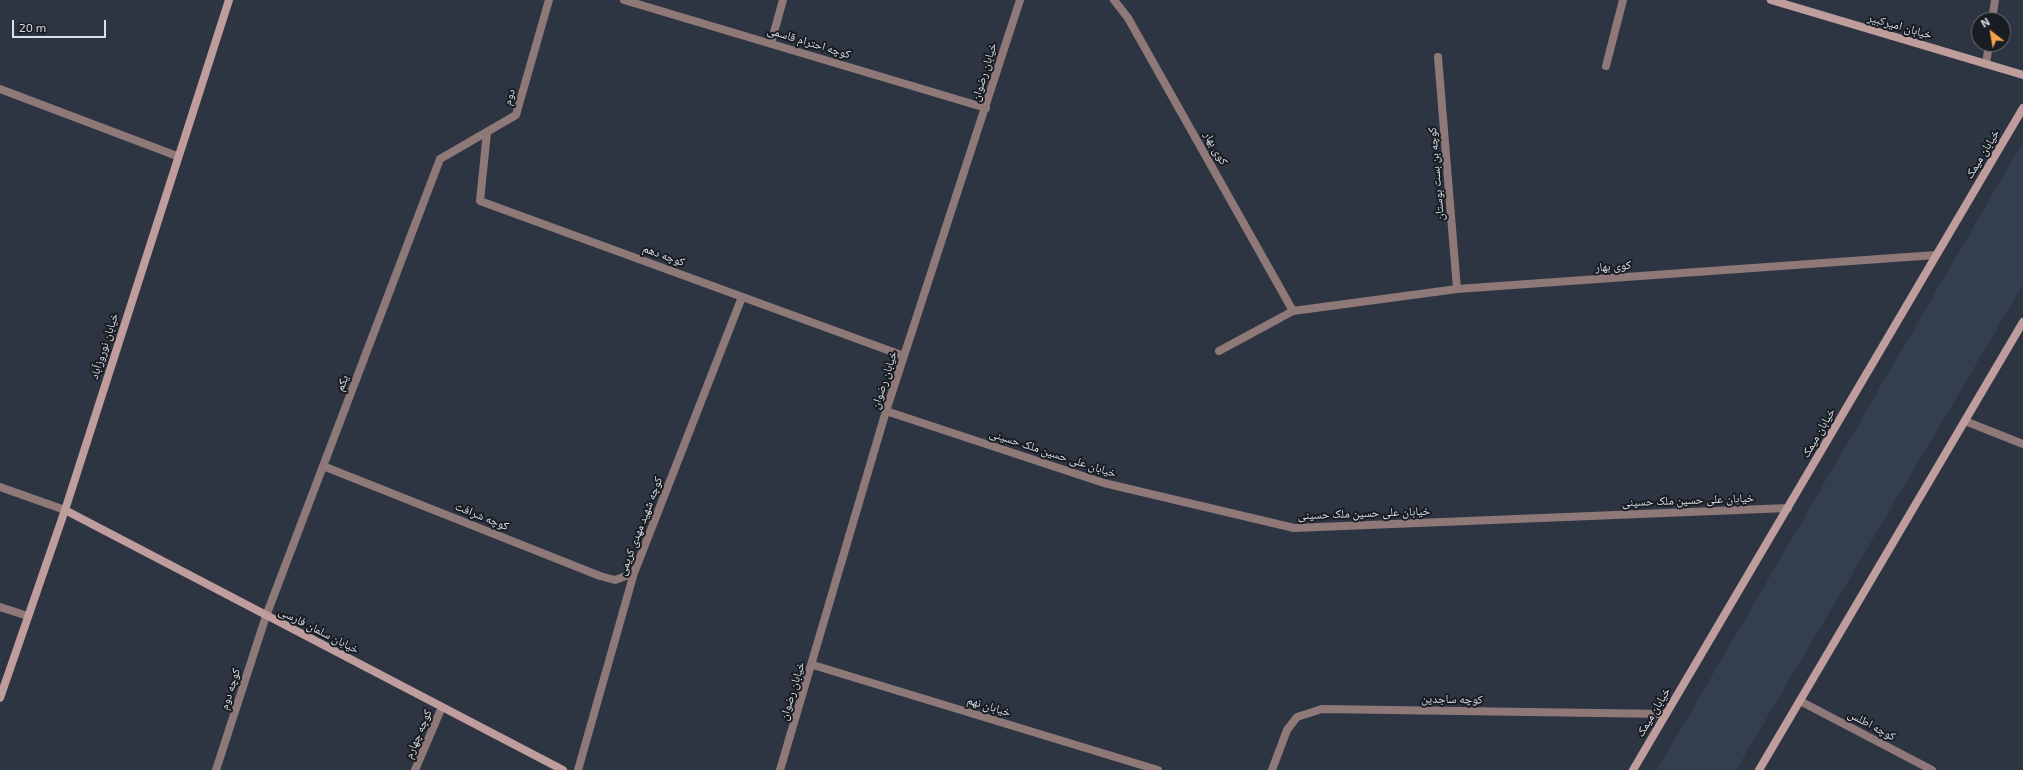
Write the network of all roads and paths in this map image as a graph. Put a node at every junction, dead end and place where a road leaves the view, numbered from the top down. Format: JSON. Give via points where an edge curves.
{"nodes":[{"id":1,"x":228,"y":0,"type":"edge"},
{"id":2,"x":549,"y":0,"type":"edge"},
{"id":3,"x":624,"y":0,"type":"edge"},
{"id":4,"x":783,"y":0,"type":"edge"},
{"id":5,"x":1020,"y":0,"type":"edge"},
{"id":6,"x":1114,"y":0,"type":"edge"},
{"id":7,"x":1623,"y":0,"type":"edge"},
{"id":8,"x":1771,"y":0,"type":"edge"},
{"id":9,"x":1995,"y":0,"type":"edge"},
{"id":10,"x":1993,"y":12,"type":"edge"},
{"id":11,"x":770,"y":43,"type":"junction"},
{"id":12,"x":1988,"y":52,"type":"edge"},
{"id":13,"x":1438,"y":56,"type":"dead end"},
{"id":14,"x":1986,"y":64,"type":"junction"},
{"id":15,"x":1606,"y":66,"type":"dead end"},
{"id":16,"x":2023,"y":75,"type":"edge"},
{"id":17,"x":0,"y":89,"type":"edge"},
{"id":18,"x":986,"y":108,"type":"junction"},
{"id":19,"x":2023,"y":108,"type":"edge"},
{"id":20,"x":487,"y":132,"type":"junction"},
{"id":21,"x":178,"y":156,"type":"junction"},
{"id":22,"x":440,"y":159,"type":"joint"},
{"id":23,"x":1936,"y":255,"type":"junction"},
{"id":24,"x":1457,"y":289,"type":"junction"},
{"id":25,"x":742,"y":297,"type":"junction"},
{"id":26,"x":1293,"y":311,"type":"junction"},
{"id":27,"x":2023,"y":322,"type":"edge"},
{"id":28,"x":1220,"y":351,"type":"dead end"},
{"id":29,"x":904,"y":356,"type":"junction"},
{"id":30,"x":886,"y":411,"type":"junction"},
{"id":31,"x":1965,"y":421,"type":"junction"},
{"id":32,"x":2023,"y":444,"type":"edge"},
{"id":33,"x":323,"y":466,"type":"junction"},
{"id":34,"x":0,"y":486,"type":"edge"},
{"id":35,"x":1788,"y":508,"type":"junction"},
{"id":36,"x":65,"y":510,"type":"junction"},
{"id":37,"x":634,"y":573,"type":"junction"},
{"id":38,"x":0,"y":607,"type":"edge"},
{"id":39,"x":28,"y":616,"type":"junction"},
{"id":40,"x":266,"y":616,"type":"junction"},
{"id":41,"x":813,"y":664,"type":"junction"},
{"id":42,"x":0,"y":698,"type":"edge"},
{"id":43,"x":1800,"y":700,"type":"junction"},
{"id":44,"x":442,"y":707,"type":"junction"},
{"id":45,"x":1666,"y":714,"type":"junction"},
{"id":46,"x":216,"y":770,"type":"edge"},
{"id":47,"x":416,"y":770,"type":"edge"},
{"id":48,"x":563,"y":770,"type":"edge"},
{"id":49,"x":578,"y":770,"type":"edge"},
{"id":50,"x":780,"y":770,"type":"edge"},
{"id":51,"x":1158,"y":770,"type":"edge"},
{"id":52,"x":1272,"y":770,"type":"edge"},
{"id":53,"x":1633,"y":770,"type":"edge"},
{"id":54,"x":1759,"y":770,"type":"edge"},
{"id":55,"x":1932,"y":770,"type":"edge"}],
"edges":[{"from":1,"to":21,"type":"street","name":"خیابان نوروزآباد"},
{"from":2,"to":20,"type":"street","name":"دوم","via":[[516,115]]},
{"from":3,"to":11,"type":"street","name":"کوچه احترام قاسمی"},
{"from":4,"to":11,"type":"street"},
{"from":5,"to":18,"type":"street","name":"خیابان رضوان"},
{"from":6,"to":26,"type":"street","name":"کوی بهار","via":[[1128,18]]},
{"from":7,"to":15,"type":"street"},
{"from":8,"to":14,"type":"street","name":"خیابان امیرکبیر"},
{"from":9,"to":10,"type":"street"},
{"from":11,"to":18,"type":"street","name":"کوچه احترام قاسمی"},
{"from":12,"to":14,"type":"street"},
{"from":13,"to":24,"type":"street","name":"کوچه بن بست بوستان"},
{"from":14,"to":16,"type":"street","name":"خیابان امیرکبیر"},
{"from":17,"to":21,"type":"street"},
{"from":18,"to":29,"type":"street","name":"خیابان رضوان"},
{"from":19,"to":23,"type":"street","name":"خیابان میمک"},
{"from":20,"to":22,"type":"street","name":"دوم"},
{"from":20,"to":25,"type":"street","name":"کوچه دهم","via":[[480,200]]},
{"from":21,"to":36,"type":"street","name":"خیابان نوروزآباد"},
{"from":22,"to":33,"type":"street","name":"یکم"},
{"from":23,"to":24,"type":"street","name":"کوی بهار"},
{"from":23,"to":35,"type":"street","name":"خیابان میمک"},
{"from":24,"to":26,"type":"street","name":"کوی بهار"},
{"from":25,"to":29,"type":"street","name":"کوچه دهم"},
{"from":25,"to":37,"type":"street","name":"کوچه شهید مهدی کریمی"},
{"from":26,"to":28,"type":"street","name":"کوی بهار"},
{"from":27,"to":31,"type":"street"},
{"from":29,"to":30,"type":"street","name":"خیابان رضوان"},
{"from":30,"to":35,"type":"street","name":"خیابان علی حسین ملک حسینی","via":[[1104,483],[1294,528]]},
{"from":30,"to":41,"type":"street","name":"خیابان رضوان"},
{"from":31,"to":32,"type":"street"},
{"from":31,"to":43,"type":"street"},
{"from":33,"to":37,"type":"street","name":"کوچه شرافت","via":[[600,576],[615,580]]},
{"from":33,"to":40,"type":"street","name":"یکم"},
{"from":34,"to":36,"type":"street"},
{"from":35,"to":45,"type":"street","name":"خیابان میمک"},
{"from":36,"to":39,"type":"street","name":"خیابان نوروزآباد"},
{"from":36,"to":40,"type":"street","name":"خیابان سلمان فارسی"},
{"from":37,"to":49,"type":"street","name":"کوچه شهید مهدی کریمی"},
{"from":38,"to":39,"type":"street"},
{"from":39,"to":42,"type":"street","name":"خیابان نوروزآباد"},
{"from":40,"to":44,"type":"street","name":"خیابان سلمان فارسی"},
{"from":40,"to":46,"type":"street","name":"کوچه دوم"},
{"from":41,"to":50,"type":"street","name":"خیابان رضوان"},
{"from":41,"to":51,"type":"street","name":"خیابان نهم"},
{"from":43,"to":54,"type":"street"},
{"from":43,"to":55,"type":"street","name":"کوچه اطلس"},
{"from":44,"to":47,"type":"street","name":"کوچه چهارم"},
{"from":44,"to":48,"type":"street","name":"خیابان سلمان فارسی"},
{"from":45,"to":52,"type":"street","name":"کوچه ساجدین","via":[[1322,709],[1297,717],[1287,730]]},
{"from":45,"to":53,"type":"street","name":"خیابان میمک"}]}
